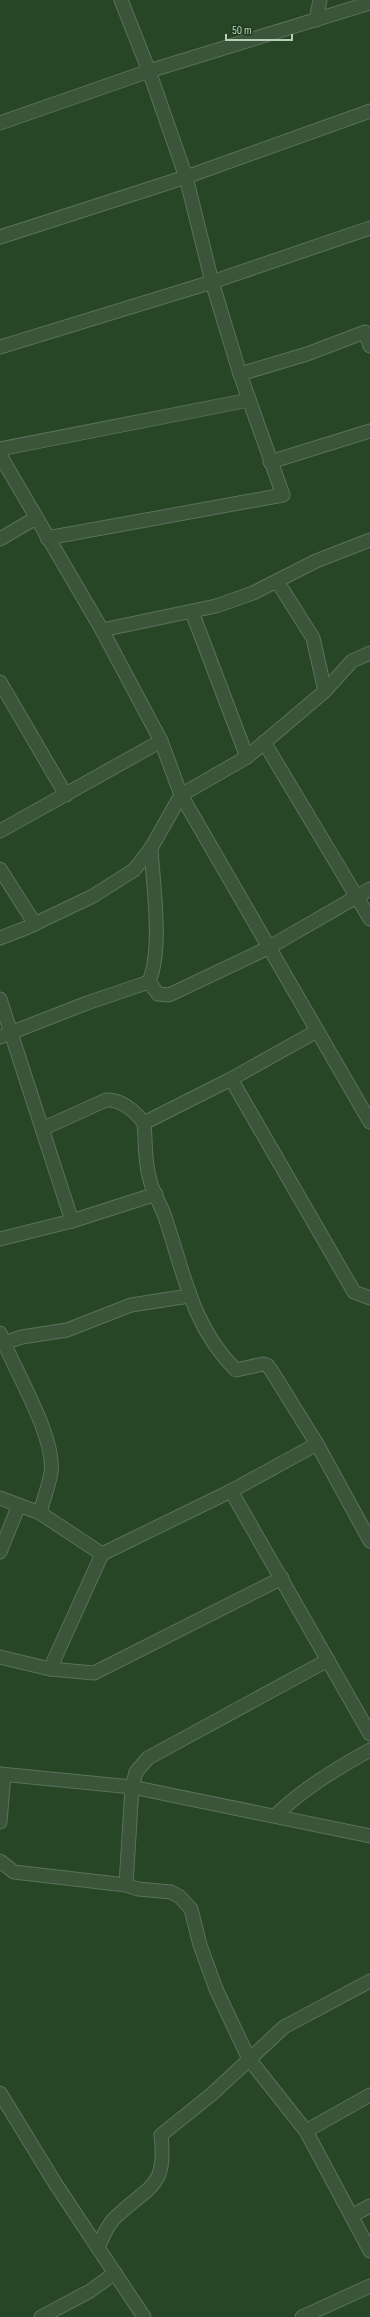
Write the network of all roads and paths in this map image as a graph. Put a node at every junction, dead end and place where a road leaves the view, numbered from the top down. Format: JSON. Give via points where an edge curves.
{"nodes":[{"id":1,"x":121,"y":0,"type":"edge"},
{"id":2,"x":320,"y":0,"type":"edge"},
{"id":3,"x":370,"y":3,"type":"edge"},
{"id":4,"x":316,"y":20,"type":"junction"},
{"id":5,"x":149,"y":71,"type":"junction"},
{"id":6,"x":370,"y":111,"type":"edge"},
{"id":7,"x":0,"y":123,"type":"edge"},
{"id":8,"x":186,"y":177,"type":"junction"},
{"id":9,"x":370,"y":228,"type":"edge"},
{"id":10,"x":0,"y":236,"type":"edge"},
{"id":11,"x":212,"y":282,"type":"junction"},
{"id":12,"x":368,"y":331,"type":"edge"},
{"id":13,"x":370,"y":346,"type":"edge"},
{"id":14,"x":0,"y":348,"type":"edge"},
{"id":15,"x":240,"y":374,"type":"junction"},
{"id":16,"x":249,"y":400,"type":"junction"},
{"id":17,"x":370,"y":431,"type":"edge"},
{"id":18,"x":0,"y":449,"type":"edge"},
{"id":19,"x":0,"y":454,"type":"edge"},
{"id":20,"x":270,"y":462,"type":"junction"},
{"id":21,"x":36,"y":518,"type":"junction"},
{"id":22,"x":0,"y":538,"type":"edge"},
{"id":23,"x":47,"y":538,"type":"junction"},
{"id":24,"x":370,"y":540,"type":"edge"},
{"id":25,"x":277,"y":581,"type":"junction"},
{"id":26,"x":192,"y":612,"type":"junction"},
{"id":27,"x":102,"y":630,"type":"junction"},
{"id":28,"x":370,"y":654,"type":"edge"},
{"id":29,"x":0,"y":682,"type":"edge"},
{"id":30,"x":325,"y":691,"type":"junction"},
{"id":31,"x":161,"y":741,"type":"junction"},
{"id":32,"x":264,"y":742,"type":"junction"},
{"id":33,"x":247,"y":757,"type":"junction"},
{"id":34,"x":66,"y":795,"type":"junction"},
{"id":35,"x":181,"y":795,"type":"junction"},
{"id":36,"x":0,"y":831,"type":"edge"},
{"id":37,"x":151,"y":848,"type":"junction"},
{"id":38,"x":0,"y":868,"type":"edge"},
{"id":39,"x":370,"y":889,"type":"edge"},
{"id":40,"x":357,"y":896,"type":"junction"},
{"id":41,"x":370,"y":919,"type":"edge"},
{"id":42,"x":35,"y":924,"type":"junction"},
{"id":43,"x":0,"y":938,"type":"edge"},
{"id":44,"x":268,"y":948,"type":"junction"},
{"id":45,"x":149,"y":982,"type":"junction"},
{"id":46,"x":0,"y":999,"type":"edge"},
{"id":47,"x":317,"y":1030,"type":"junction"},
{"id":48,"x":5,"y":1035,"type":"edge"},
{"id":49,"x":231,"y":1079,"type":"junction"},
{"id":50,"x":365,"y":1104,"type":"edge"},
{"id":51,"x":370,"y":1122,"type":"edge"},
{"id":52,"x":144,"y":1123,"type":"junction"},
{"id":53,"x":42,"y":1129,"type":"junction"},
{"id":54,"x":156,"y":1194,"type":"junction"},
{"id":55,"x":72,"y":1221,"type":"junction"},
{"id":56,"x":0,"y":1239,"type":"edge"},
{"id":57,"x":188,"y":1296,"type":"junction"},
{"id":58,"x":370,"y":1298,"type":"edge"},
{"id":59,"x":1,"y":1340,"type":"edge"},
{"id":60,"x":318,"y":1444,"type":"junction"},
{"id":61,"x":231,"y":1491,"type":"junction"},
{"id":62,"x":0,"y":1498,"type":"edge"},
{"id":63,"x":19,"y":1504,"type":"junction"},
{"id":64,"x":40,"y":1513,"type":"junction"},
{"id":65,"x":370,"y":1541,"type":"edge"},
{"id":66,"x":0,"y":1552,"type":"edge"},
{"id":67,"x":102,"y":1554,"type":"junction"},
{"id":68,"x":282,"y":1578,"type":"junction"},
{"id":69,"x":0,"y":1657,"type":"edge"},
{"id":70,"x":328,"y":1660,"type":"junction"},
{"id":71,"x":50,"y":1669,"type":"junction"},
{"id":72,"x":370,"y":1734,"type":"edge"},
{"id":73,"x":370,"y":1750,"type":"edge"},
{"id":74,"x":2,"y":1774,"type":"edge"},
{"id":75,"x":132,"y":1787,"type":"junction"},
{"id":76,"x":276,"y":1816,"type":"junction"},
{"id":77,"x":0,"y":1822,"type":"edge"},
{"id":78,"x":370,"y":1836,"type":"edge"},
{"id":79,"x":0,"y":1861,"type":"edge"},
{"id":80,"x":126,"y":1885,"type":"junction"},
{"id":81,"x":370,"y":1981,"type":"edge"},
{"id":82,"x":249,"y":2059,"type":"junction"},
{"id":83,"x":0,"y":2093,"type":"edge"},
{"id":84,"x":370,"y":2095,"type":"edge"},
{"id":85,"x":306,"y":2131,"type":"junction"},
{"id":86,"x":370,"y":2206,"type":"edge"},
{"id":87,"x":353,"y":2215,"type":"junction"},
{"id":88,"x":98,"y":2248,"type":"junction"},
{"id":89,"x":370,"y":2251,"type":"edge"},
{"id":90,"x":115,"y":2274,"type":"junction"},
{"id":91,"x":370,"y":2286,"type":"edge"},
{"id":92,"x":41,"y":2317,"type":"edge"},
{"id":93,"x":144,"y":2317,"type":"edge"},
{"id":94,"x":302,"y":2317,"type":"edge"}],
"edges":[{"from":1,"to":5,"type":"street"},
{"from":2,"to":4,"type":"street"},
{"from":3,"to":4,"type":"street"},
{"from":4,"to":5,"type":"street"},
{"from":5,"to":7,"type":"street"},
{"from":5,"to":8,"type":"street"},
{"from":6,"to":8,"type":"street"},
{"from":8,"to":10,"type":"street"},
{"from":8,"to":11,"type":"street"},
{"from":9,"to":11,"type":"street"},
{"from":11,"to":14,"type":"street"},
{"from":11,"to":15,"type":"street"},
{"from":12,"to":13,"type":"street"},
{"from":12,"to":15,"type":"street","via":[[307,354]]},
{"from":15,"to":16,"type":"street"},
{"from":16,"to":18,"type":"street"},
{"from":16,"to":20,"type":"street"},
{"from":17,"to":20,"type":"street"},
{"from":19,"to":21,"type":"street"},
{"from":20,"to":23,"type":"street","via":[[283,495]]},
{"from":21,"to":22,"type":"street"},
{"from":21,"to":23,"type":"street"},
{"from":23,"to":27,"type":"street"},
{"from":24,"to":25,"type":"street","via":[[316,561]]},
{"from":25,"to":26,"type":"street","via":[[253,593]]},
{"from":25,"to":30,"type":"street","via":[[313,638]]},
{"from":26,"to":27,"type":"street"},
{"from":26,"to":33,"type":"street"},
{"from":27,"to":31,"type":"street"},
{"from":28,"to":30,"type":"street","via":[[352,661]]},
{"from":29,"to":34,"type":"street"},
{"from":30,"to":32,"type":"street"},
{"from":31,"to":34,"type":"street"},
{"from":31,"to":35,"type":"street"},
{"from":32,"to":33,"type":"street"},
{"from":32,"to":40,"type":"street"},
{"from":33,"to":35,"type":"street"},
{"from":34,"to":36,"type":"street"},
{"from":35,"to":37,"type":"street"},
{"from":35,"to":44,"type":"street"},
{"from":37,"to":42,"type":"street","via":[[134,870],[93,896]]},
{"from":37,"to":45,"type":"street","via":[[156,947],[154,971]]},
{"from":38,"to":42,"type":"street"},
{"from":39,"to":40,"type":"street"},
{"from":40,"to":41,"type":"street"},
{"from":40,"to":44,"type":"street"},
{"from":42,"to":43,"type":"street"},
{"from":44,"to":45,"type":"street","via":[[169,995],[158,994]]},
{"from":44,"to":47,"type":"street"},
{"from":45,"to":48,"type":"street","via":[[87,1002]]},
{"from":46,"to":48,"type":"street"},
{"from":47,"to":49,"type":"street"},
{"from":47,"to":50,"type":"street"},
{"from":48,"to":53,"type":"street"},
{"from":49,"to":52,"type":"street"},
{"from":49,"to":58,"type":"street","via":[[354,1292]]},
{"from":50,"to":51,"type":"street"},
{"from":52,"to":53,"type":"street","via":[[139,1116],[114,1100],[106,1100]]},
{"from":52,"to":54,"type":"street","via":[[144,1151],[150,1182]]},
{"from":53,"to":55,"type":"street"},
{"from":54,"to":55,"type":"street"},
{"from":54,"to":57,"type":"street"},
{"from":55,"to":56,"type":"street"},
{"from":57,"to":59,"type":"street","via":[[131,1305],[67,1330]]},
{"from":57,"to":60,"type":"street","via":[[205,1328],[236,1370],[267,1364]]},
{"from":59,"to":64,"type":"street","via":[[40,1420],[48,1448],[51,1471]]},
{"from":60,"to":61,"type":"street"},
{"from":60,"to":65,"type":"street"},
{"from":61,"to":67,"type":"street"},
{"from":61,"to":68,"type":"street"},
{"from":62,"to":63,"type":"street"},
{"from":63,"to":64,"type":"street"},
{"from":63,"to":66,"type":"street"},
{"from":64,"to":67,"type":"street"},
{"from":67,"to":71,"type":"street"},
{"from":68,"to":70,"type":"street"},
{"from":68,"to":71,"type":"street","via":[[104,1669],[88,1673]]},
{"from":69,"to":71,"type":"street"},
{"from":70,"to":72,"type":"street"},
{"from":70,"to":75,"type":"street","via":[[148,1758],[136,1772]]},
{"from":73,"to":76,"type":"street","via":[[306,1788]]},
{"from":74,"to":75,"type":"street"},
{"from":74,"to":77,"type":"street"},
{"from":75,"to":76,"type":"street"},
{"from":75,"to":80,"type":"street"},
{"from":76,"to":78,"type":"street"},
{"from":79,"to":80,"type":"street","via":[[14,1872]]},
{"from":80,"to":82,"type":"street","via":[[138,1889],[171,1892],[180,1897],[191,1909],[200,1945],[216,1989]]},
{"from":81,"to":82,"type":"street","via":[[284,2027]]},
{"from":82,"to":85,"type":"street"},
{"from":82,"to":88,"type":"street","via":[[212,2094],[160,2135],[160,2173],[148,2191],[110,2223]]},
{"from":83,"to":88,"type":"street"},
{"from":84,"to":85,"type":"street"},
{"from":85,"to":87,"type":"street"},
{"from":86,"to":87,"type":"street"},
{"from":87,"to":89,"type":"street"},
{"from":88,"to":90,"type":"street"},
{"from":90,"to":92,"type":"street","via":[[90,2291]]},
{"from":90,"to":93,"type":"street"},
{"from":91,"to":94,"type":"street"}]}
